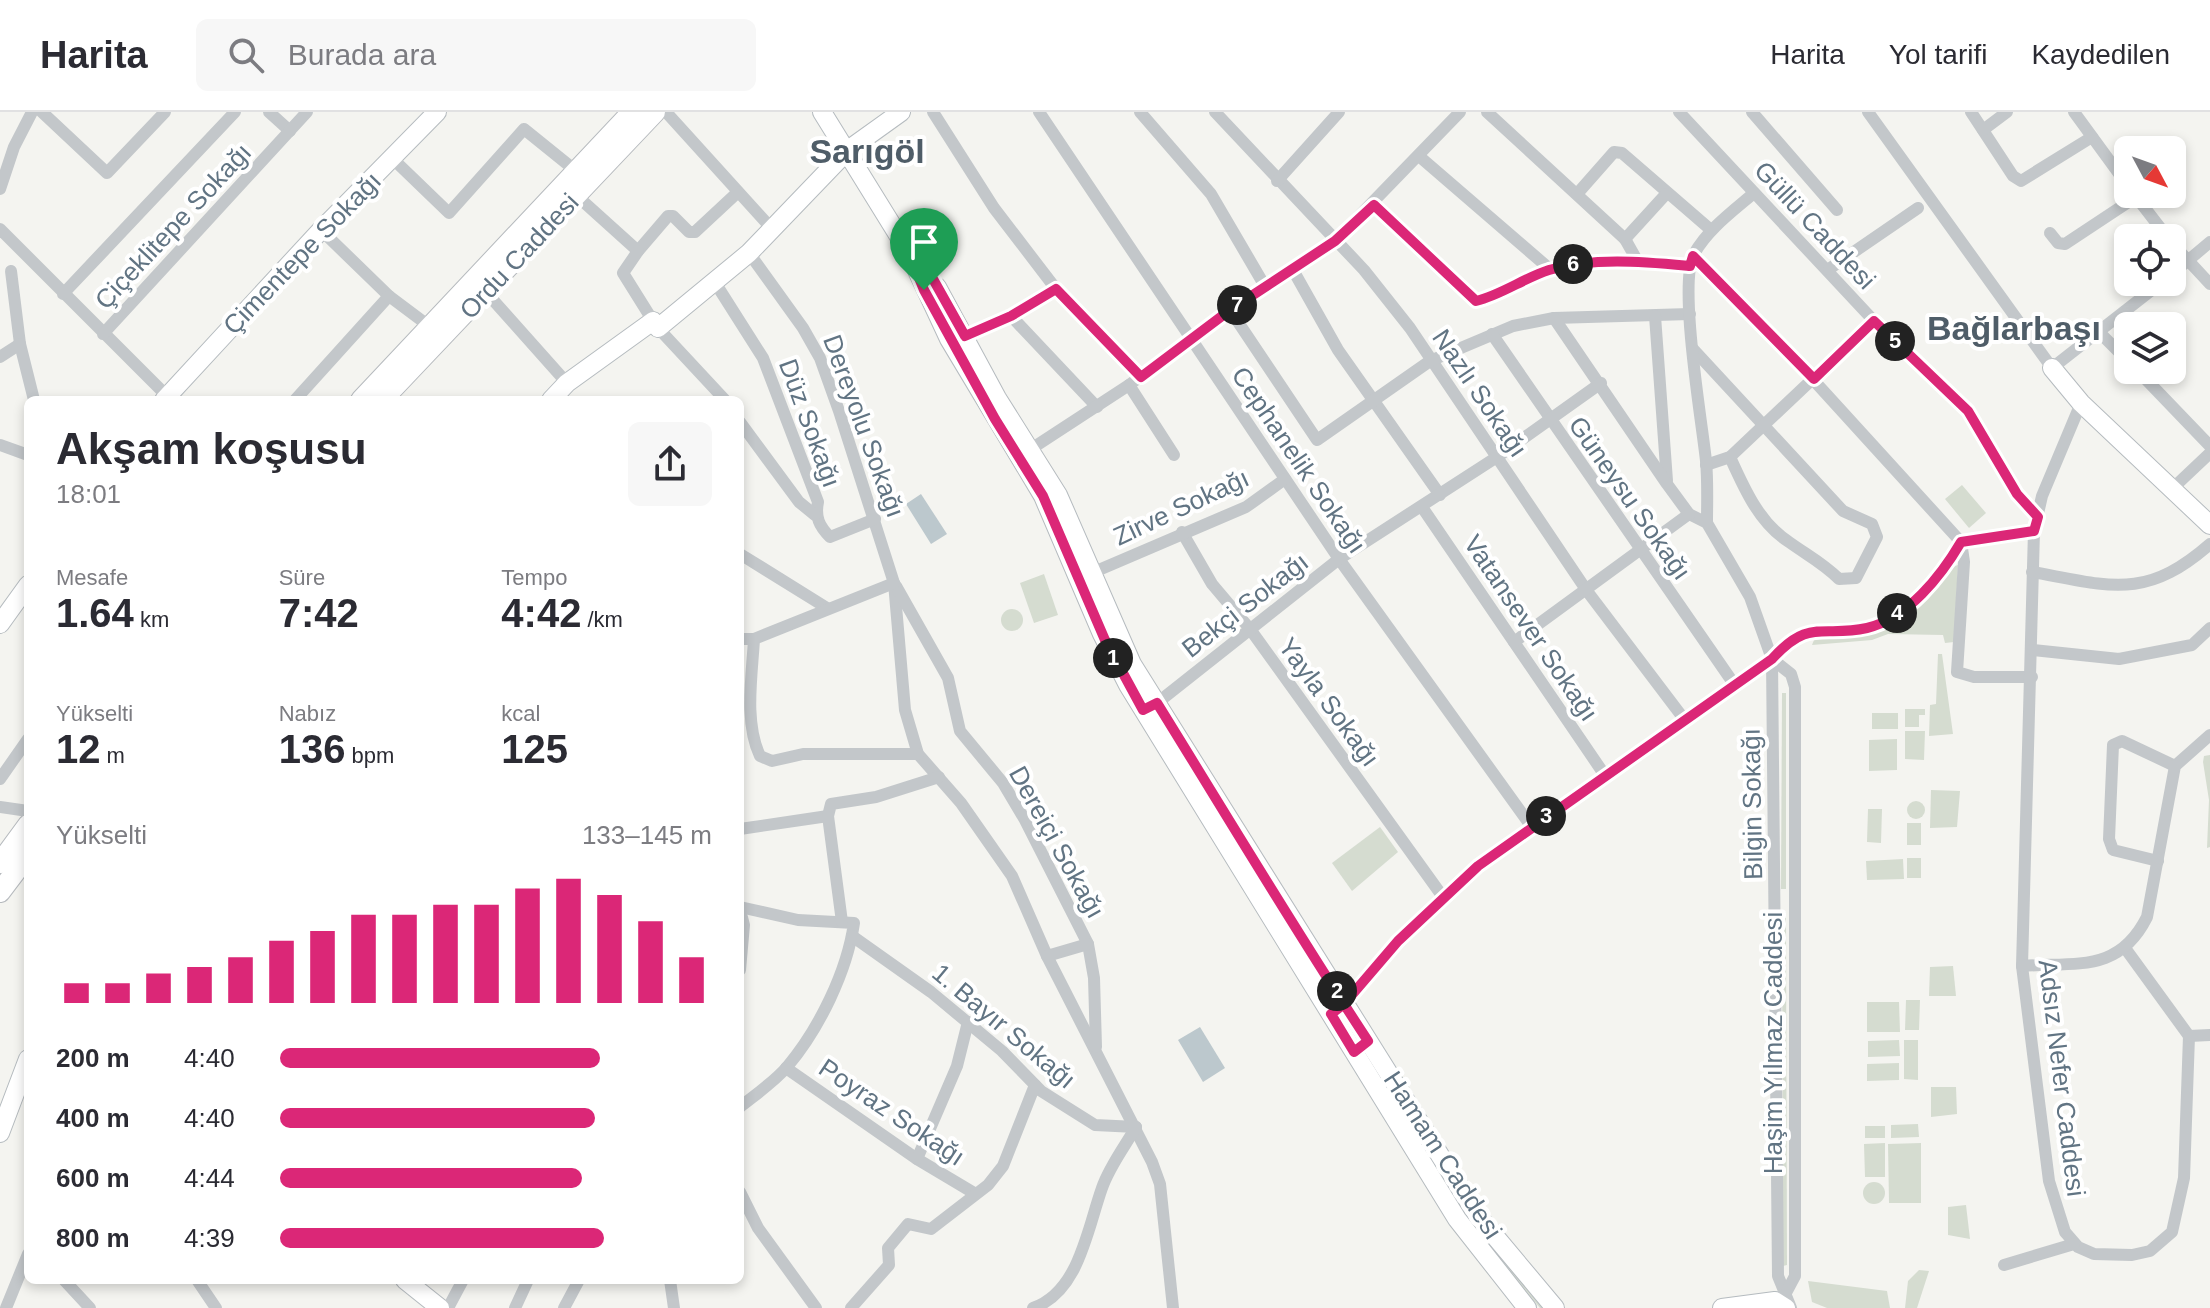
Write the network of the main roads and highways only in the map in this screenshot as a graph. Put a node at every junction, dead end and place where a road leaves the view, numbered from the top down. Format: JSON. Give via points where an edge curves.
{"nodes":[{"id":1,"x":437,"y":112,"type":"edge"},
{"id":2,"x":655,"y":112,"type":"edge"},
{"id":3,"x":822,"y":112,"type":"edge"},
{"id":4,"x":901,"y":112,"type":"edge"},
{"id":5,"x":622,"y":115,"type":"edge"},
{"id":6,"x":848,"y":150,"type":"junction"},
{"id":7,"x":908,"y":251,"type":"junction"},
{"id":8,"x":2052,"y":368,"type":"road end"},
{"id":9,"x":560,"y":394,"type":"edge"},
{"id":10,"x":171,"y":396,"type":"edge"},
{"id":11,"x":365,"y":396,"type":"edge"},
{"id":12,"x":386,"y":396,"type":"edge"},
{"id":13,"x":1025,"y":453,"type":"junction"},
{"id":14,"x":2210,"y":525,"type":"edge"},
{"id":15,"x":24,"y":591,"type":"edge"},
{"id":16,"x":0,"y":624,"type":"edge"},
{"id":17,"x":1150,"y":707,"type":"junction"},
{"id":18,"x":24,"y":830,"type":"edge"},
{"id":19,"x":24,"y":860,"type":"edge"},
{"id":20,"x":1,"y":861,"type":"edge"},
{"id":21,"x":0,"y":892,"type":"edge"},
{"id":22,"x":1361,"y":1046,"type":"junction"},
{"id":23,"x":23,"y":1087,"type":"edge"},
{"id":24,"x":0,"y":1133,"type":"edge"},
{"id":25,"x":410,"y":1284,"type":"edge"},
{"id":26,"x":1788,"y":1302,"type":"edge"},
{"id":27,"x":441,"y":1308,"type":"edge"},
{"id":28,"x":1527,"y":1308,"type":"edge"},
{"id":29,"x":1555,"y":1308,"type":"edge"},
{"id":30,"x":1722,"y":1308,"type":"edge"}],
"edges":[{"from":1,"to":10,"type":"main road","name":"Çimentepe Sokağı"},
{"from":2,"to":12,"type":"main road","name":"Ordu Caddesi"},
{"from":3,"to":6,"type":"main road","name":"Hamam Caddesi"},
{"from":4,"to":6,"type":"main road"},
{"from":5,"to":11,"type":"main road","name":"Ordu Caddesi"},
{"from":6,"to":7,"type":"main road","name":"Hamam Caddesi"},
{"from":6,"to":9,"type":"main road","via":[[716,284]]},
{"from":7,"to":13,"type":"main road","name":"Hamam Caddesi","via":[[949,339]]},
{"from":7,"to":13,"type":"main road","name":"Hamam Caddesi","via":[[933,279]]},
{"from":8,"to":14,"type":"main road","via":[[2081,403]]},
{"from":13,"to":17,"type":"main road","name":"Hamam Caddesi","via":[[1105,640]]},
{"from":13,"to":17,"type":"main road","name":"Hamam Caddesi","via":[[1076,529]]},
{"from":15,"to":16,"type":"main road"},
{"from":17,"to":22,"type":"main road","name":"Hamam Caddesi"},
{"from":18,"to":20,"type":"main road"},
{"from":19,"to":21,"type":"main road"},
{"from":22,"to":28,"type":"main road","name":"Hamam Caddesi","via":[[1457,1219]]},
{"from":22,"to":29,"type":"main road","name":"Hamam Caddesi","via":[[1478,1216]]},
{"from":23,"to":24,"type":"main road"},
{"from":25,"to":27,"type":"main road"},
{"from":26,"to":30,"type":"main road"}]}
